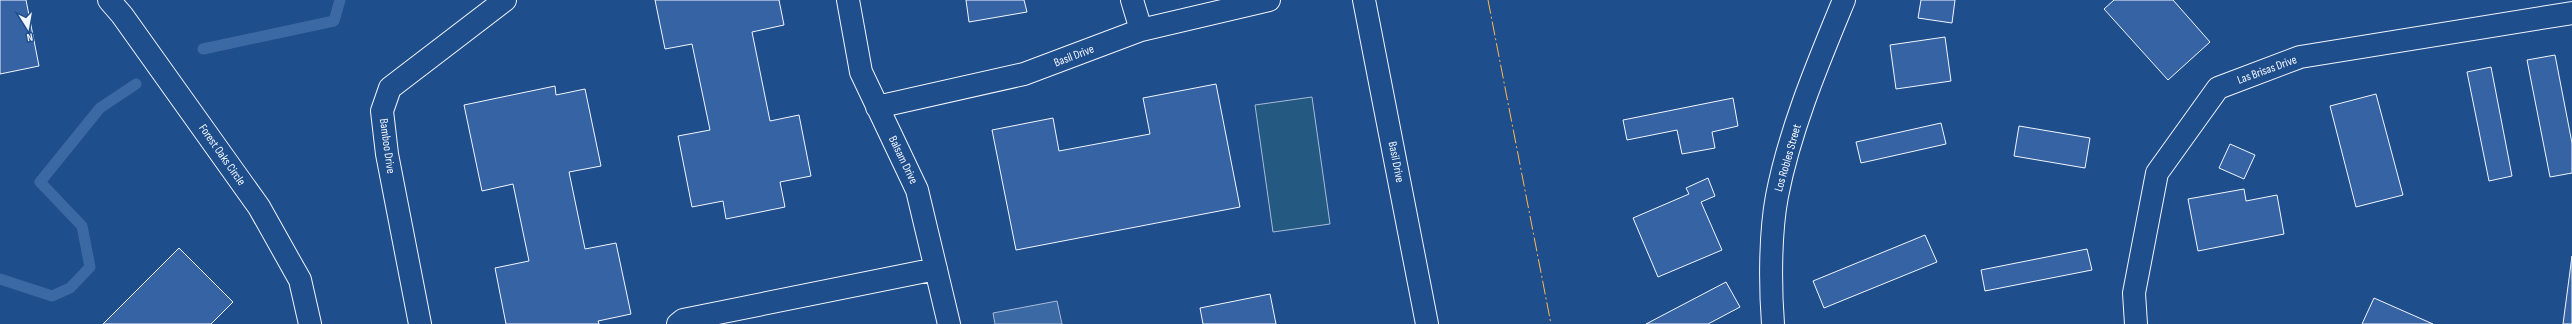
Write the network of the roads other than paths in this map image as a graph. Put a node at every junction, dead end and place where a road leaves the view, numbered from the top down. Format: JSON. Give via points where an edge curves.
{"nodes":[{"id":1,"x":109,"y":0,"type":"edge"},
{"id":2,"x":505,"y":0,"type":"edge"},
{"id":3,"x":848,"y":0,"type":"edge"},
{"id":4,"x":1132,"y":0,"type":"edge"},
{"id":5,"x":1269,"y":0,"type":"edge"},
{"id":6,"x":1364,"y":0,"type":"edge"},
{"id":7,"x":1844,"y":0,"type":"edge"},
{"id":8,"x":2572,"y":13,"type":"edge"},
{"id":9,"x":1141,"y":30,"type":"junction"},
{"id":10,"x":876,"y":107,"type":"junction"},
{"id":11,"x":936,"y":269,"type":"junction"},
{"id":12,"x":310,"y":324,"type":"edge"},
{"id":13,"x":420,"y":324,"type":"edge"},
{"id":14,"x":678,"y":324,"type":"edge"},
{"id":15,"x":949,"y":324,"type":"edge"},
{"id":16,"x":1427,"y":324,"type":"edge"},
{"id":17,"x":1773,"y":324,"type":"edge"},
{"id":18,"x":2136,"y":324,"type":"edge"}],
"edges":[{"from":1,"to":12,"type":"street","name":"Forest Oaks Circle","via":[[259,207],[300,280]]},
{"from":2,"to":13,"type":"street","name":"Bamboo Drive","via":[[390,88],[382,111],[387,154]]},
{"from":3,"to":10,"type":"street","name":"Balsam Drive","via":[[861,72]]},
{"from":4,"to":9,"type":"street"},
{"from":5,"to":9,"type":"street","name":"Basil Drive"},
{"from":6,"to":16,"type":"street","name":"Basil Drive"},
{"from":7,"to":17,"type":"street","name":"Los Robles Street","via":[[1808,87],[1777,197],[1770,287]]},
{"from":8,"to":18,"type":"street","name":"Las Brisas Drive","via":[[2300,57],[2218,88],[2157,173],[2134,293]]},
{"from":9,"to":10,"type":"street","name":"Basil Drive","via":[[1024,74]]},
{"from":10,"to":11,"type":"street","name":"Balsam Drive","via":[[918,190]]},
{"from":11,"to":14,"type":"street","via":[[683,320]]},
{"from":11,"to":15,"type":"street","name":"Balsam Drive"}]}
